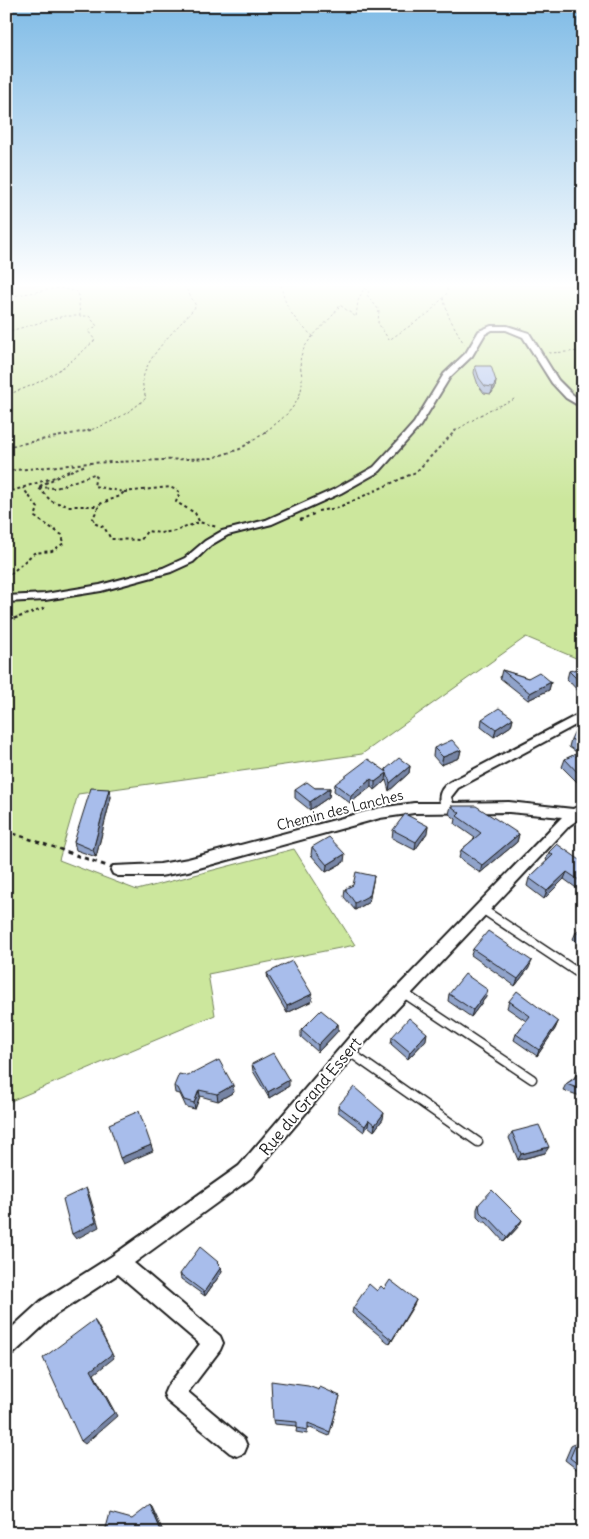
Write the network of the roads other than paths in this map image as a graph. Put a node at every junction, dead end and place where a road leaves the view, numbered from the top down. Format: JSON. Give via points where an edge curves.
{"nodes":[{"id":1,"x":466,"y":357,"type":"edge"},
{"id":2,"x":540,"y":357,"type":"edge"},
{"id":3,"x":583,"y":406,"type":"edge"},
{"id":4,"x":6,"y":599,"type":"edge"},
{"id":5,"x":583,"y":716,"type":"edge"},
{"id":6,"x":448,"y":807,"type":"junction"},
{"id":7,"x":578,"y":812,"type":"edge"},
{"id":8,"x":118,"y":870,"type":"road end"},
{"id":9,"x":480,"y":908,"type":"junction"},
{"id":10,"x":583,"y":976,"type":"edge"},
{"id":11,"x":402,"y":992,"type":"junction"},
{"id":12,"x":348,"y":1051,"type":"junction"},
{"id":13,"x":532,"y":1079,"type":"dead end"},
{"id":14,"x":478,"y":1142,"type":"dead end"},
{"id":15,"x":119,"y":1263,"type":"junction"},
{"id":16,"x":6,"y":1347,"type":"edge"},
{"id":17,"x":237,"y":1446,"type":"dead end"}],
"edges":[{"from":1,"to":4,"type":"street","via":[[447,376],[417,424],[377,469],[338,492],[269,522],[225,533],[189,560],[167,570],[101,588]]},
{"from":2,"to":3,"type":"street","via":[[555,381]]},
{"from":5,"to":6,"type":"street","via":[[454,785],[445,797]]},
{"from":6,"to":7,"type":"street","name":"Chemin des Lanches"},
{"from":6,"to":8,"type":"street","name":"Chemin des Lanches","via":[[380,813],[188,865],[160,870]]},
{"from":7,"to":9,"type":"street","name":"Rue du Grand Essert"},
{"from":9,"to":10,"type":"lane"},
{"from":9,"to":11,"type":"street","name":"Rue du Grand Essert"},
{"from":11,"to":12,"type":"street","name":"Rue du Grand Essert"},
{"from":11,"to":13,"type":"lane"},
{"from":12,"to":14,"type":"lane"},
{"from":12,"to":15,"type":"street","name":"Rue du Grand Essert","via":[[245,1172]]},
{"from":15,"to":16,"type":"street","name":"Rue du Grand Essert","via":[[48,1308]]},
{"from":15,"to":17,"type":"street","via":[[213,1343],[174,1394]]}]}
